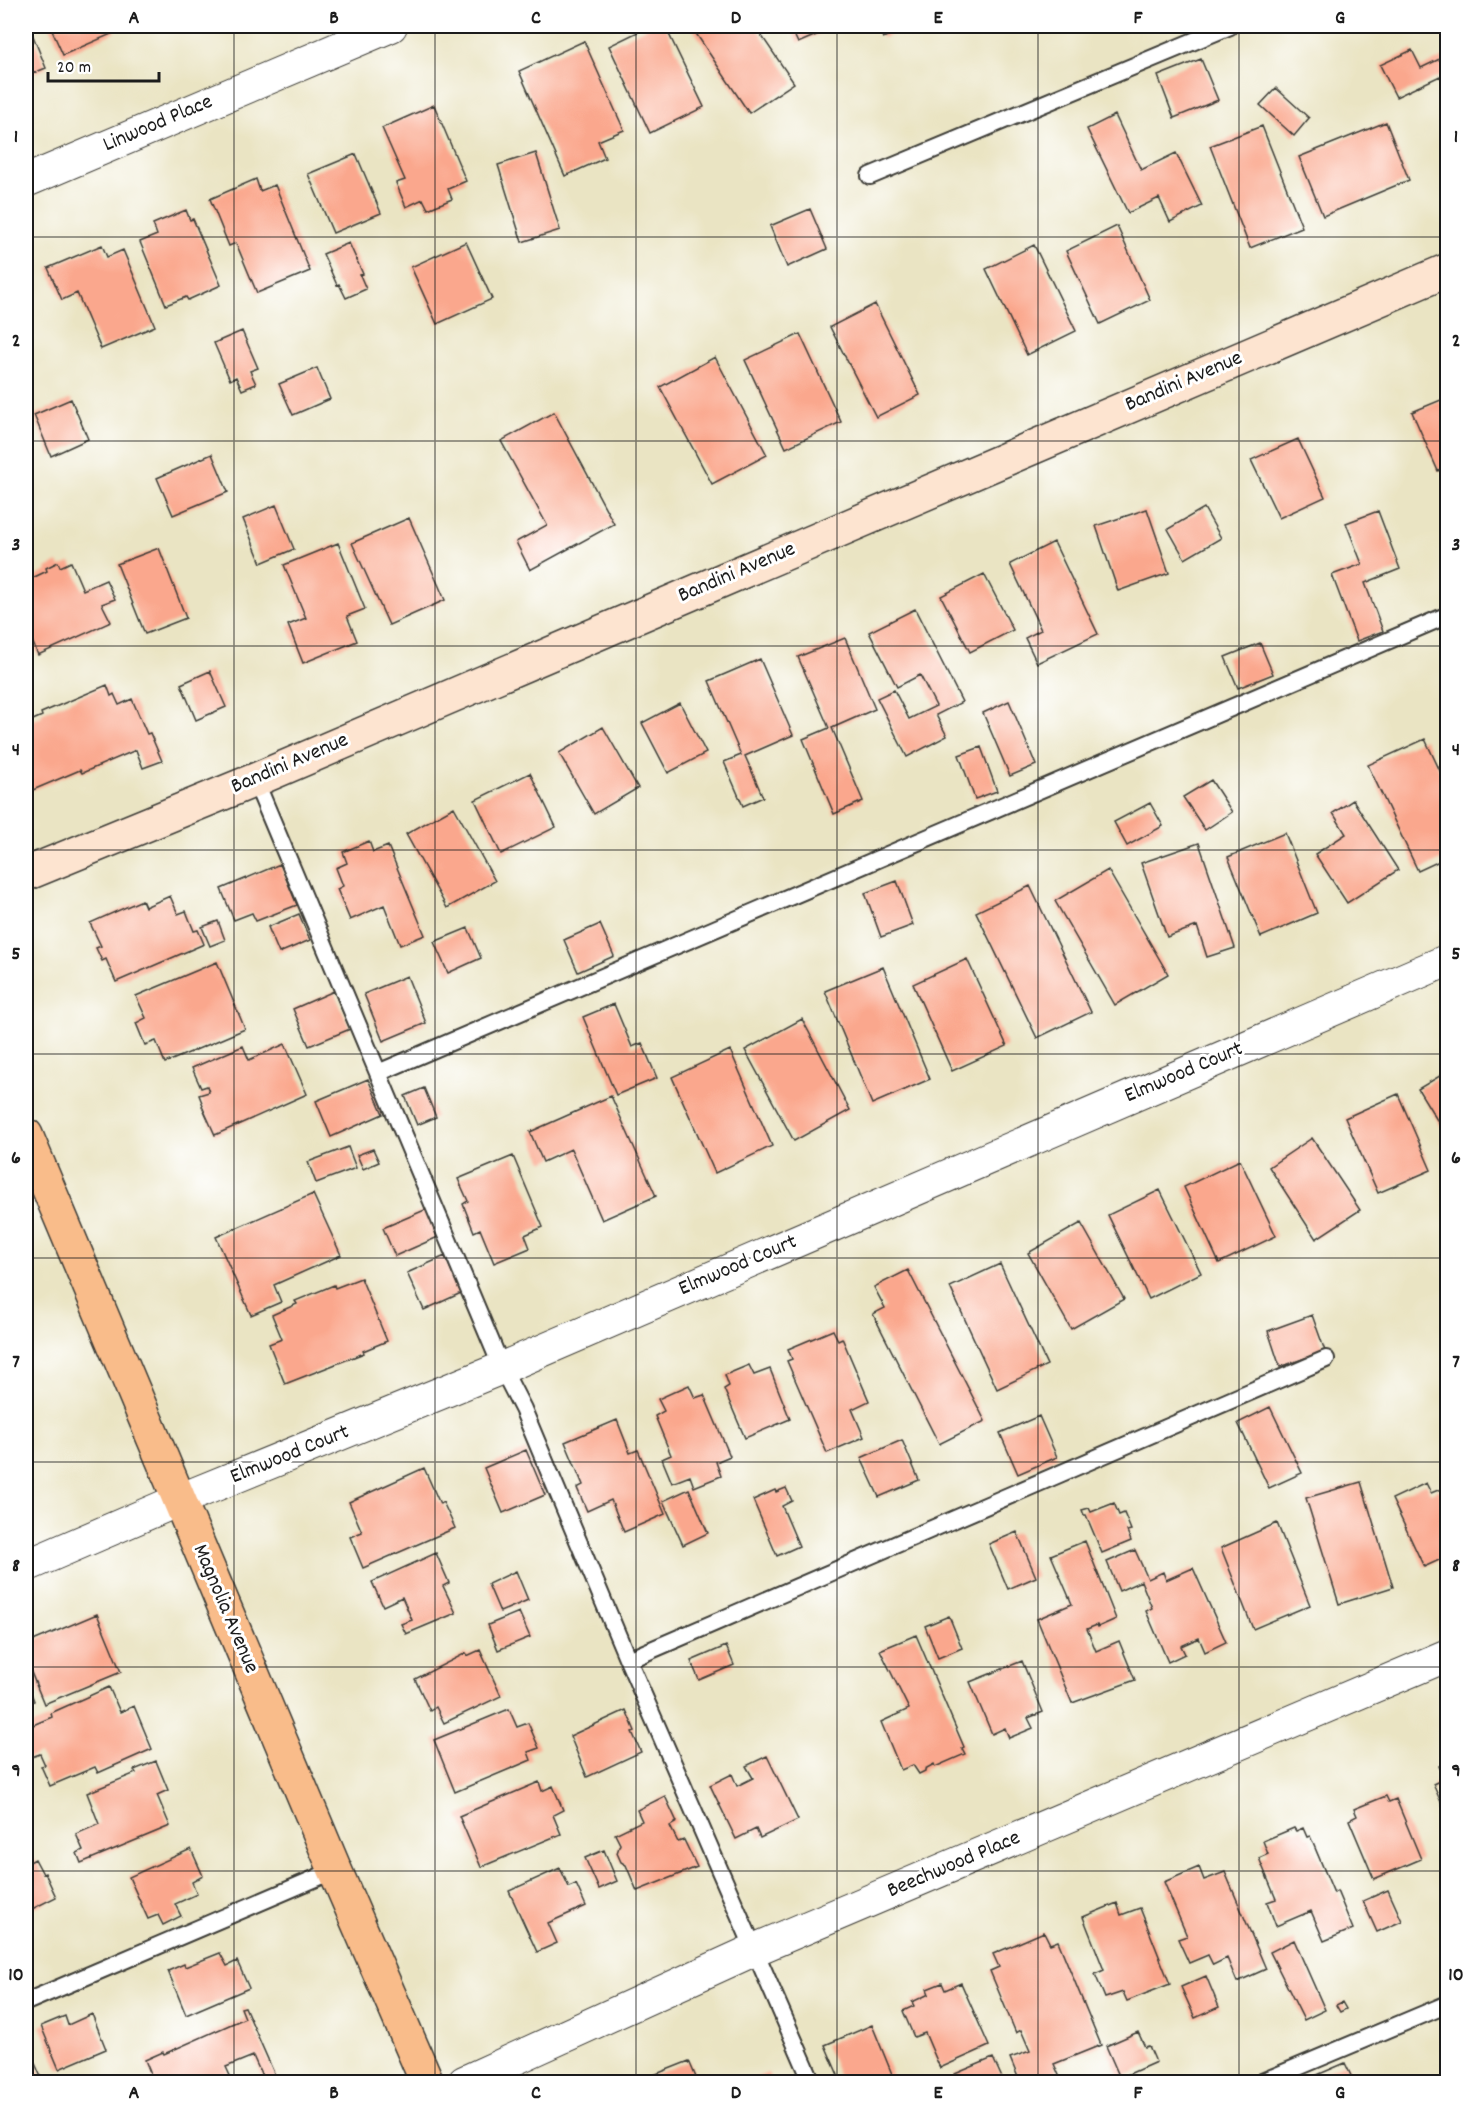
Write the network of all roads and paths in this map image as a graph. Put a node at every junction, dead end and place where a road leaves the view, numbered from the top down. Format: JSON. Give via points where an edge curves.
{"nodes":[{"id":1,"x":391,"y":26,"type":"edge"},
{"id":2,"x":1230,"y":26,"type":"edge"},
{"id":3,"x":870,"y":176,"type":"dead end"},
{"id":4,"x":26,"y":181,"type":"edge"},
{"id":5,"x":1448,"y":270,"type":"edge"},
{"id":6,"x":1448,"y":615,"type":"edge"},
{"id":7,"x":255,"y":780,"type":"junction"},
{"id":8,"x":26,"y":874,"type":"edge"},
{"id":9,"x":1448,"y":960,"type":"edge"},
{"id":10,"x":378,"y":1073,"type":"junction"},
{"id":11,"x":26,"y":1135,"type":"edge"},
{"id":12,"x":1326,"y":1359,"type":"dead end"},
{"id":13,"x":502,"y":1368,"type":"junction"},
{"id":14,"x":179,"y":1500,"type":"junction"},
{"id":15,"x":26,"y":1566,"type":"edge"},
{"id":16,"x":1448,"y":1655,"type":"edge"},
{"id":17,"x":628,"y":1660,"type":"junction"},
{"id":18,"x":335,"y":1870,"type":"junction"},
{"id":19,"x":756,"y":1949,"type":"junction"},
{"id":20,"x":26,"y":2002,"type":"edge"},
{"id":21,"x":1448,"y":2004,"type":"edge"},
{"id":22,"x":427,"y":2082,"type":"edge"},
{"id":23,"x":464,"y":2082,"type":"edge"},
{"id":24,"x":812,"y":2082,"type":"edge"},
{"id":25,"x":1262,"y":2082,"type":"edge"}],
"edges":[{"from":1,"to":4,"type":"street","name":"Linwood Place"},
{"from":2,"to":3,"type":"lane"},
{"from":5,"to":7,"type":"street","name":"Bandini Avenue"},
{"from":6,"to":10,"type":"lane"},
{"from":7,"to":8,"type":"street","name":"Bandini Avenue"},
{"from":7,"to":10,"type":"lane"},
{"from":9,"to":13,"type":"street","name":"Elmwood Court"},
{"from":10,"to":13,"type":"lane"},
{"from":11,"to":14,"type":"main road","name":"Magnolia Avenue"},
{"from":12,"to":17,"type":"lane"},
{"from":13,"to":14,"type":"street","name":"Elmwood Court"},
{"from":13,"to":17,"type":"lane","via":[[523,1409]]},
{"from":14,"to":15,"type":"street","name":"Elmwood Court"},
{"from":14,"to":18,"type":"main road","name":"Magnolia Avenue"},
{"from":16,"to":19,"type":"street","name":"Beechwood Place"},
{"from":17,"to":19,"type":"lane"},
{"from":18,"to":20,"type":"lane"},
{"from":18,"to":22,"type":"main road","name":"Magnolia Avenue"},
{"from":19,"to":23,"type":"street","name":"Beechwood Place"},
{"from":19,"to":24,"type":"lane"},
{"from":21,"to":25,"type":"lane"}]}
